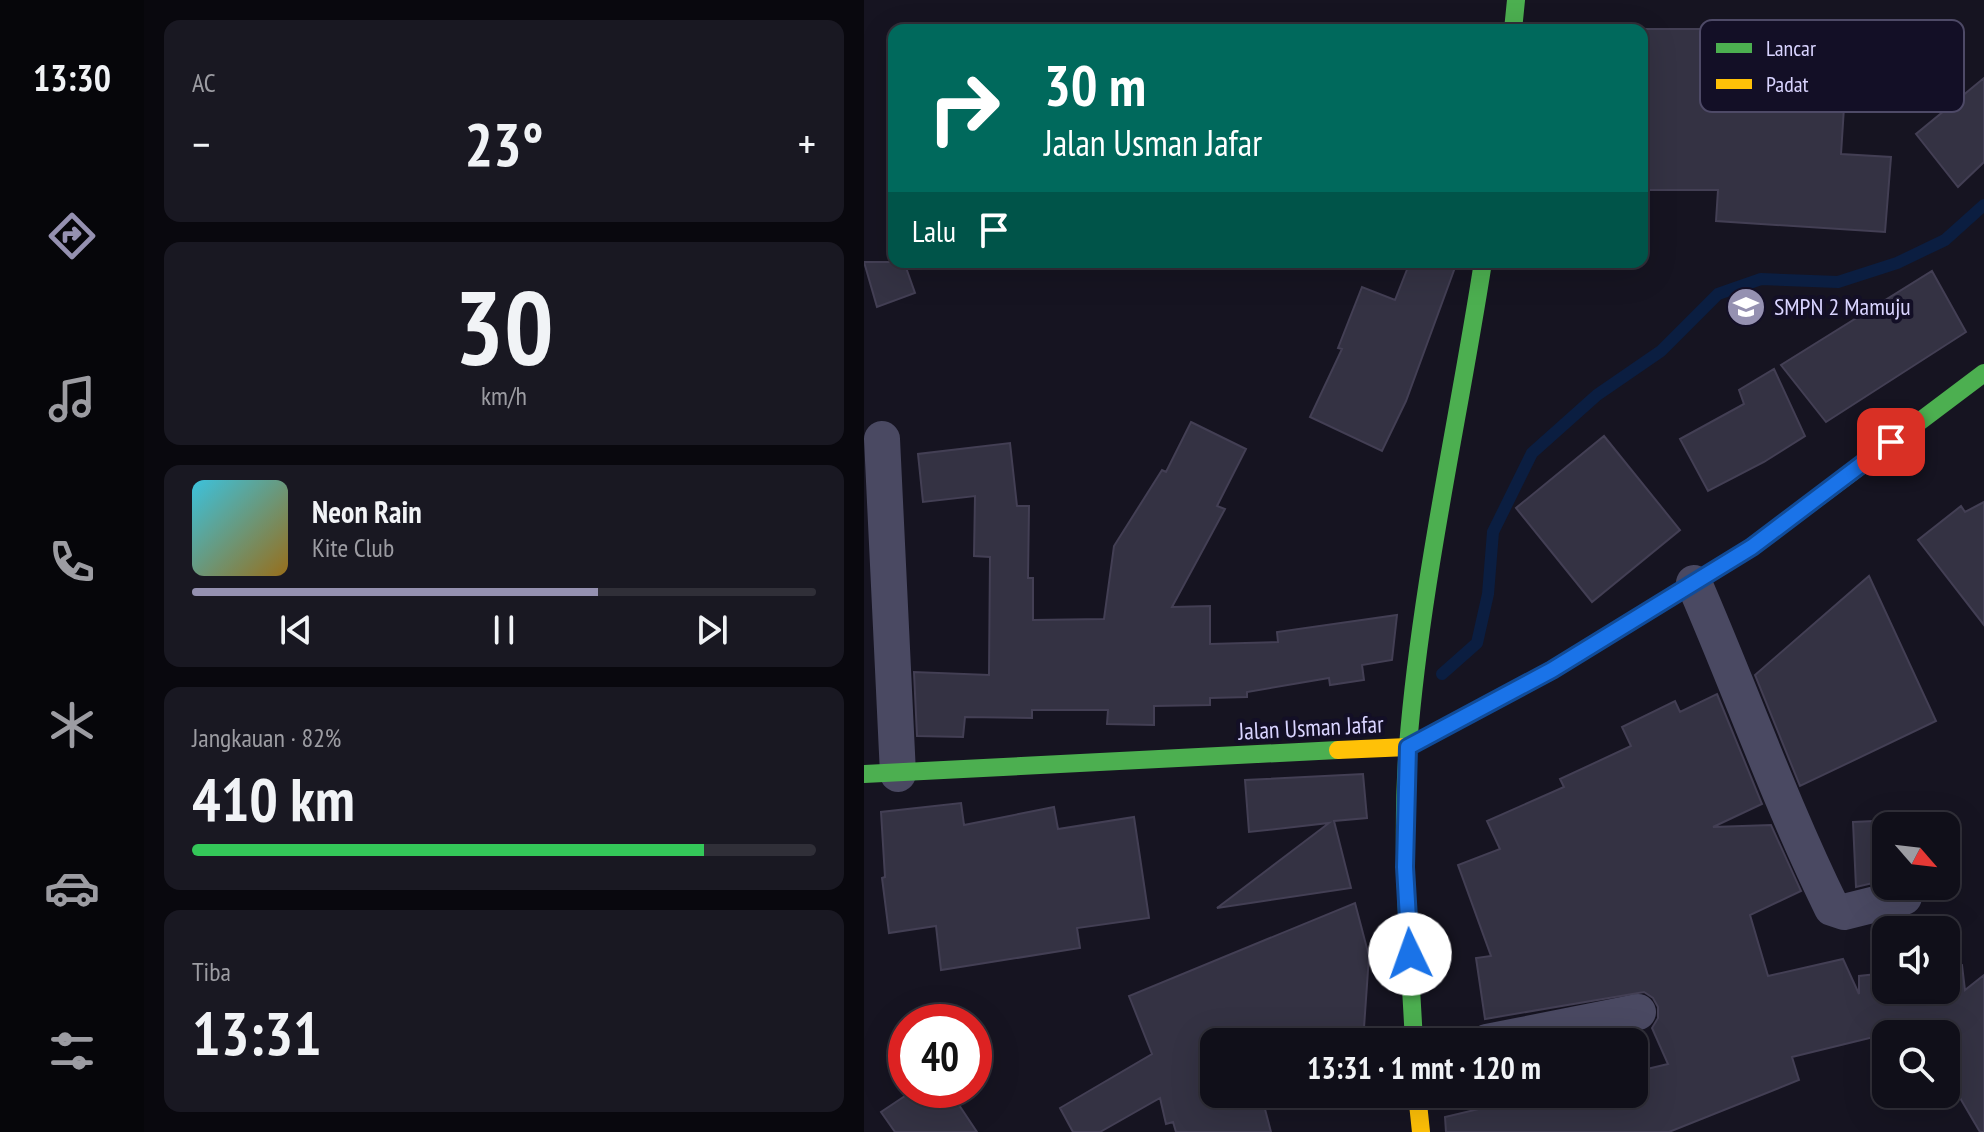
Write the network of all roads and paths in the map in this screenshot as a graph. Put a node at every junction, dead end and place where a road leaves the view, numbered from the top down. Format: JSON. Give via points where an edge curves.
{"nodes":[{"id":1,"x":1516,"y":0,"type":"edge"},
{"id":2,"x":1514,"y":24,"type":"edge"},
{"id":3,"x":1482,"y":268,"type":"edge"},
{"id":4,"x":1984,"y":373,"type":"edge"},
{"id":5,"x":882,"y":439,"type":"dead end"},
{"id":6,"x":1694,"y":583,"type":"junction"},
{"id":7,"x":1408,"y":747,"type":"junction"},
{"id":8,"x":881,"y":774,"type":"edge"},
{"id":9,"x":1892,"y":900,"type":"edge"},
{"id":10,"x":1638,"y":1012,"type":"dead end"},
{"id":11,"x":1413,"y":1028,"type":"edge"},
{"id":12,"x":1557,"y":1028,"type":"edge"},
{"id":13,"x":1418,"y":1108,"type":"edge"},
{"id":14,"x":1421,"y":1132,"type":"edge"}],
"edges":[{"from":1,"to":2,"type":"street"},
{"from":3,"to":7,"type":"street"},
{"from":4,"to":6,"type":"street","name":"Jalan Usman Jafar","via":[[1752,547]]},
{"from":5,"to":8,"type":"street"},
{"from":6,"to":7,"type":"street","name":"Jalan Usman Jafar","via":[[1552,670]]},
{"from":6,"to":9,"type":"street","via":[[1832,908],[1844,912]]},
{"from":7,"to":8,"type":"street","name":"Jalan Usman Jafar"},
{"from":7,"to":11,"type":"street","via":[[1405,867]]},
{"from":10,"to":12,"type":"street"},
{"from":13,"to":14,"type":"street"}]}
